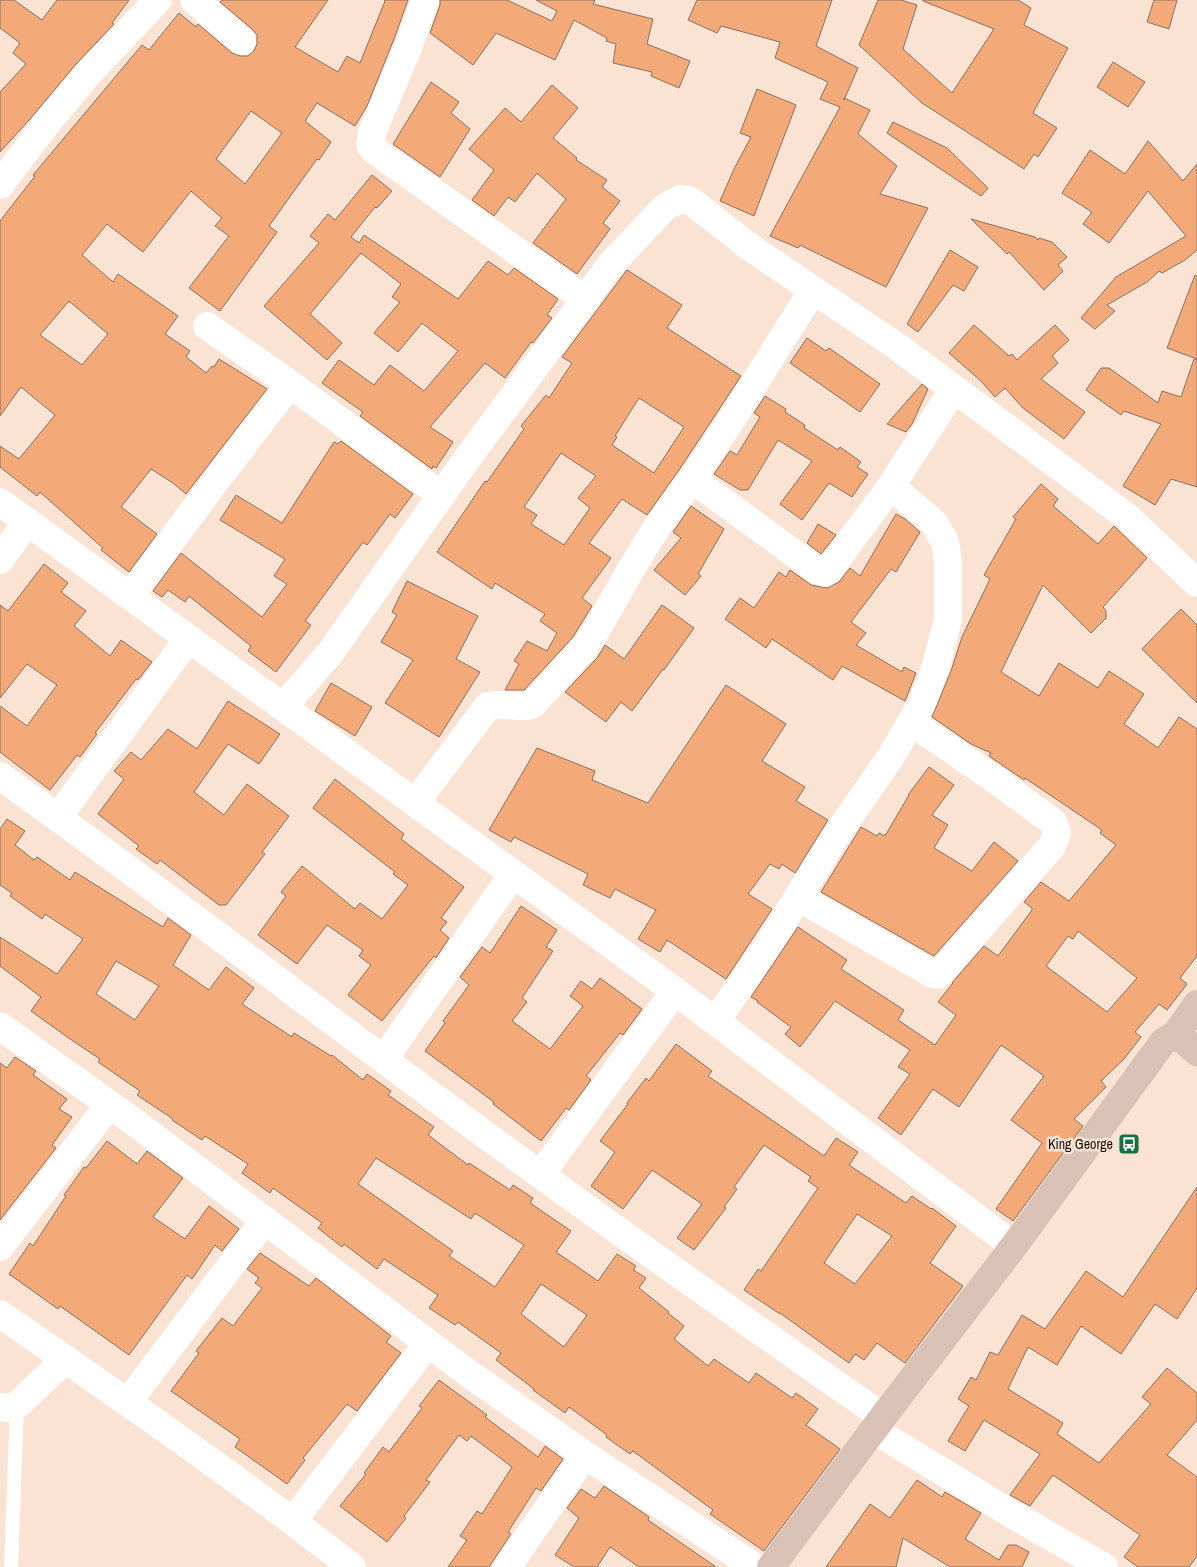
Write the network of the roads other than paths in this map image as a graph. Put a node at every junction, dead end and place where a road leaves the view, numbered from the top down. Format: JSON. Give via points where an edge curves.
{"nodes":[{"id":1,"x":158,"y":0,"type":"edge"},
{"id":2,"x":194,"y":0,"type":"edge"},
{"id":3,"x":425,"y":0,"type":"edge"},
{"id":4,"x":242,"y":41,"type":"dead end"},
{"id":5,"x":0,"y":185,"type":"edge"},
{"id":6,"x":814,"y":290,"type":"junction"},
{"id":7,"x":586,"y":300,"type":"junction"},
{"id":8,"x":207,"y":326,"type":"dead end"},
{"id":9,"x":290,"y":384,"type":"junction"},
{"id":10,"x":954,"y":389,"type":"junction"},
{"id":11,"x":692,"y":479,"type":"junction"},
{"id":12,"x":891,"y":486,"type":"junction"},
{"id":13,"x":441,"y":495,"type":"junction"},
{"id":14,"x":0,"y":502,"type":"edge"},
{"id":15,"x":28,"y":522,"type":"junction"},
{"id":16,"x":0,"y":560,"type":"edge"},
{"id":17,"x":1197,"y":583,"type":"edge"},
{"id":18,"x":130,"y":596,"type":"junction"},
{"id":19,"x":188,"y":638,"type":"junction"},
{"id":20,"x":283,"y":707,"type":"junction"},
{"id":21,"x":911,"y":722,"type":"junction"},
{"id":22,"x":0,"y":776,"type":"edge"},
{"id":23,"x":415,"y":803,"type":"junction"},
{"id":24,"x":58,"y":817,"type":"junction"},
{"id":25,"x":513,"y":874,"type":"junction"},
{"id":26,"x":798,"y":897,"type":"junction"},
{"id":27,"x":675,"y":991,"type":"junction"},
{"id":28,"x":1197,"y":1004,"type":"edge"},
{"id":29,"x":716,"y":1021,"type":"junction"},
{"id":30,"x":0,"y":1026,"type":"edge"},
{"id":31,"x":1170,"y":1038,"type":"junction"},
{"id":32,"x":1197,"y":1052,"type":"edge"},
{"id":33,"x":384,"y":1059,"type":"junction"},
{"id":34,"x":109,"y":1104,"type":"junction"},
{"id":35,"x":541,"y":1174,"type":"junction"},
{"id":36,"x":265,"y":1220,"type":"junction"},
{"id":37,"x":1014,"y":1246,"type":"junction"},
{"id":38,"x":0,"y":1247,"type":"edge"},
{"id":39,"x":0,"y":1314,"type":"edge"},
{"id":40,"x":428,"y":1343,"type":"junction"},
{"id":41,"x":66,"y":1359,"type":"junction"},
{"id":42,"x":128,"y":1402,"type":"junction"},
{"id":43,"x":9,"y":1406,"type":"edge"},
{"id":44,"x":878,"y":1423,"type":"junction"},
{"id":45,"x":584,"y":1455,"type":"junction"},
{"id":46,"x":293,"y":1521,"type":"junction"},
{"id":47,"x":11,"y":1567,"type":"edge"},
{"id":48,"x":352,"y":1567,"type":"edge"},
{"id":49,"x":507,"y":1567,"type":"edge"},
{"id":50,"x":755,"y":1567,"type":"edge"},
{"id":51,"x":771,"y":1567,"type":"edge"},
{"id":52,"x":1104,"y":1567,"type":"edge"}],
"edges":[{"from":1,"to":5,"type":"street","via":[[87,76]]},
{"from":2,"to":4,"type":"street"},
{"from":3,"to":7,"type":"street","via":[[370,145]]},
{"from":6,"to":7,"type":"street","via":[[751,248],[692,202],[680,199],[665,207],[612,263]]},
{"from":6,"to":10,"type":"street"},
{"from":6,"to":11,"type":"street"},
{"from":7,"to":13,"type":"street"},
{"from":8,"to":9,"type":"street"},
{"from":9,"to":13,"type":"street"},
{"from":9,"to":18,"type":"street"},
{"from":10,"to":12,"type":"street"},
{"from":10,"to":17,"type":"street","via":[[1126,516]]},
{"from":11,"to":12,"type":"street","via":[[825,573]]},
{"from":11,"to":23,"type":"street","via":[[659,524],[585,647],[532,705],[488,706]]},
{"from":12,"to":21,"type":"street","via":[[935,524],[945,542],[948,560],[948,619],[936,666],[922,704]]},
{"from":13,"to":20,"type":"street","via":[[330,653]]},
{"from":14,"to":15,"type":"street"},
{"from":15,"to":16,"type":"street"},
{"from":15,"to":18,"type":"street"},
{"from":18,"to":19,"type":"street"},
{"from":19,"to":20,"type":"street"},
{"from":19,"to":24,"type":"street"},
{"from":20,"to":23,"type":"street"},
{"from":21,"to":26,"type":"street"},
{"from":21,"to":26,"type":"street","via":[[1053,822],[1057,833],[1052,846],[938,975]]},
{"from":22,"to":24,"type":"street"},
{"from":23,"to":25,"type":"street"},
{"from":24,"to":33,"type":"street"},
{"from":25,"to":27,"type":"street"},
{"from":25,"to":33,"type":"street"},
{"from":26,"to":29,"type":"street"},
{"from":27,"to":29,"type":"street"},
{"from":27,"to":35,"type":"street"},
{"from":28,"to":31,"type":"street"},
{"from":29,"to":37,"type":"street"},
{"from":30,"to":34,"type":"street"},
{"from":31,"to":32,"type":"street"},
{"from":31,"to":37,"type":"street"},
{"from":33,"to":35,"type":"street"},
{"from":34,"to":36,"type":"street"},
{"from":34,"to":38,"type":"street"},
{"from":35,"to":44,"type":"street"},
{"from":36,"to":40,"type":"street"},
{"from":36,"to":42,"type":"street"},
{"from":37,"to":44,"type":"street"},
{"from":39,"to":41,"type":"street"},
{"from":40,"to":45,"type":"street"},
{"from":40,"to":46,"type":"street"},
{"from":41,"to":42,"type":"street"},
{"from":41,"to":43,"type":"street"},
{"from":42,"to":46,"type":"street"},
{"from":43,"to":47,"type":"lane"},
{"from":44,"to":51,"type":"street"},
{"from":44,"to":52,"type":"street","via":[[1015,1516]]},
{"from":45,"to":49,"type":"street"},
{"from":45,"to":50,"type":"street"},
{"from":46,"to":48,"type":"street"}]}
